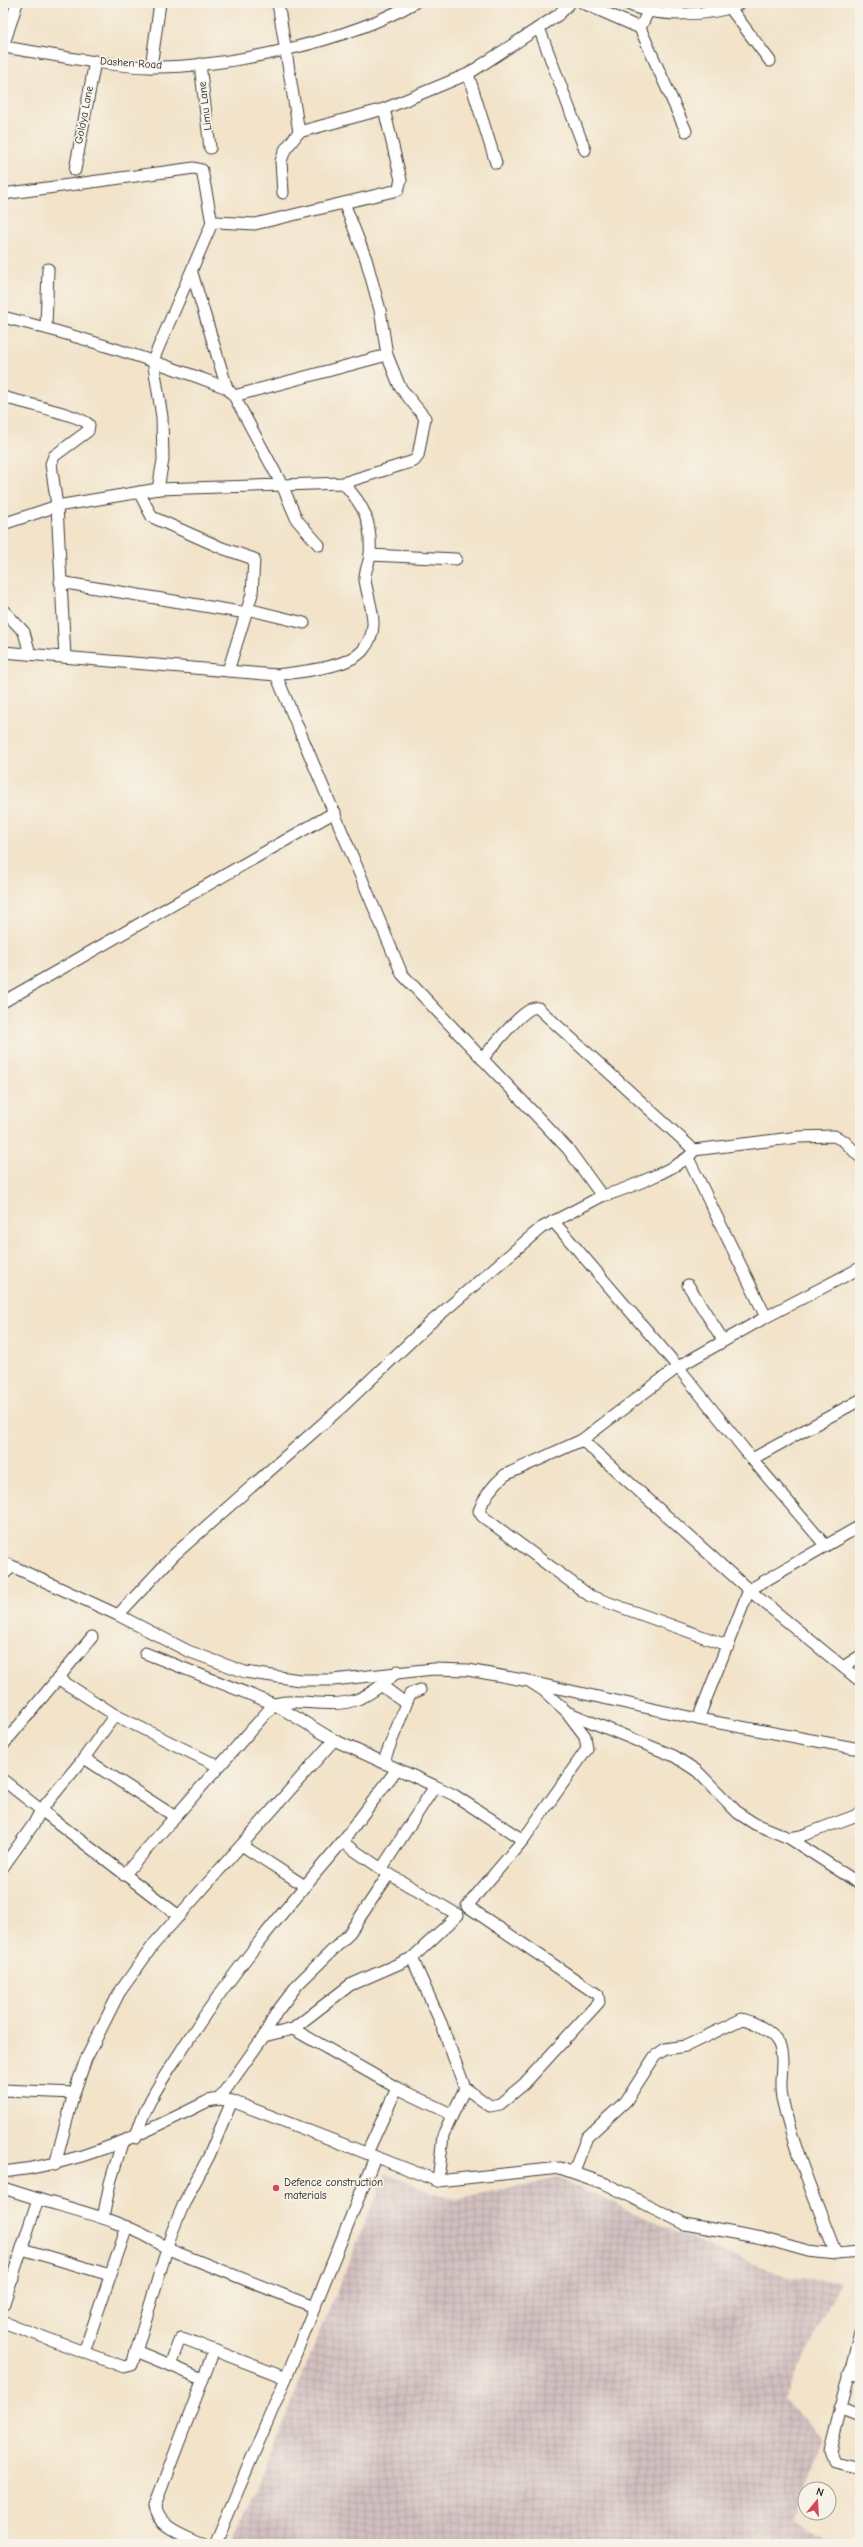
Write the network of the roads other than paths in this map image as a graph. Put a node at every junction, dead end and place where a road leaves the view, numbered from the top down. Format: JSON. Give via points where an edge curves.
{"nodes":[{"id":1,"x":17,"y":3,"type":"edge"},
{"id":2,"x":160,"y":3,"type":"edge"},
{"id":3,"x":278,"y":3,"type":"edge"},
{"id":4,"x":414,"y":3,"type":"edge"},
{"id":5,"x":570,"y":3,"type":"edge"},
{"id":6,"x":583,"y":3,"type":"edge"},
{"id":7,"x":626,"y":3,"type":"edge"},
{"id":8,"x":741,"y":3,"type":"edge"},
{"id":9,"x":730,"y":8,"type":"junction"},
{"id":10,"x":648,"y":12,"type":"junction"},
{"id":11,"x":539,"y":28,"type":"junction"},
{"id":12,"x":640,"y":28,"type":"junction"},
{"id":13,"x":3,"y":47,"type":"edge"},
{"id":14,"x":284,"y":50,"type":"junction"},
{"id":15,"x":95,"y":61,"type":"junction"},
{"id":16,"x":770,"y":61,"type":"dead end"},
{"id":17,"x":200,"y":64,"type":"junction"},
{"id":18,"x":150,"y":67,"type":"junction"},
{"id":19,"x":468,"y":74,"type":"junction"},
{"id":20,"x":384,"y":109,"type":"junction"},
{"id":21,"x":686,"y":131,"type":"dead end"},
{"id":22,"x":299,"y":132,"type":"junction"},
{"id":23,"x":210,"y":148,"type":"dead end"},
{"id":24,"x":585,"y":150,"type":"dead end"},
{"id":25,"x":496,"y":163,"type":"dead end"},
{"id":26,"x":75,"y":170,"type":"dead end"},
{"id":27,"x":283,"y":193,"type":"dead end"},
{"id":28,"x":3,"y":194,"type":"edge"},
{"id":29,"x":344,"y":202,"type":"junction"},
{"id":30,"x":212,"y":223,"type":"junction"},
{"id":31,"x":48,"y":269,"type":"dead end"},
{"id":32,"x":192,"y":273,"type":"junction"},
{"id":33,"x":3,"y":317,"type":"edge"},
{"id":34,"x":46,"y":328,"type":"junction"},
{"id":35,"x":387,"y":355,"type":"junction"},
{"id":36,"x":153,"y":360,"type":"junction"},
{"id":37,"x":231,"y":392,"type":"junction"},
{"id":38,"x":3,"y":397,"type":"edge"},
{"id":39,"x":343,"y":483,"type":"junction"},
{"id":40,"x":282,"y":485,"type":"junction"},
{"id":41,"x":158,"y":489,"type":"junction"},
{"id":42,"x":139,"y":492,"type":"junction"},
{"id":43,"x":57,"y":506,"type":"junction"},
{"id":44,"x":3,"y":524,"type":"edge"},
{"id":45,"x":319,"y":544,"type":"dead end"},
{"id":46,"x":370,"y":555,"type":"junction"},
{"id":47,"x":456,"y":560,"type":"dead end"},
{"id":48,"x":60,"y":582,"type":"junction"},
{"id":49,"x":3,"y":610,"type":"edge"},
{"id":50,"x":247,"y":611,"type":"junction"},
{"id":51,"x":304,"y":622,"type":"dead end"},
{"id":52,"x":3,"y":652,"type":"edge"},
{"id":53,"x":30,"y":654,"type":"junction"},
{"id":54,"x":65,"y":657,"type":"junction"},
{"id":55,"x":228,"y":671,"type":"junction"},
{"id":56,"x":276,"y":675,"type":"junction"},
{"id":57,"x":335,"y":812,"type":"junction"},
{"id":58,"x":3,"y":1002,"type":"edge"},
{"id":59,"x":482,"y":1059,"type":"junction"},
{"id":60,"x":691,"y":1154,"type":"junction"},
{"id":61,"x":860,"y":1157,"type":"edge"},
{"id":62,"x":602,"y":1196,"type":"junction"},
{"id":63,"x":553,"y":1221,"type":"junction"},
{"id":64,"x":860,"y":1268,"type":"edge"},
{"id":65,"x":688,"y":1285,"type":"dead end"},
{"id":66,"x":766,"y":1317,"type":"junction"},
{"id":67,"x":723,"y":1340,"type":"junction"},
{"id":68,"x":678,"y":1367,"type":"junction"},
{"id":69,"x":860,"y":1400,"type":"edge"},
{"id":70,"x":582,"y":1440,"type":"junction"},
{"id":71,"x":752,"y":1459,"type":"junction"},
{"id":72,"x":860,"y":1526,"type":"edge"},
{"id":73,"x":825,"y":1545,"type":"junction"},
{"id":74,"x":8,"y":1565,"type":"edge"},
{"id":75,"x":3,"y":1576,"type":"edge"},
{"id":76,"x":750,"y":1590,"type":"junction"},
{"id":77,"x":118,"y":1615,"type":"junction"},
{"id":78,"x":92,"y":1637,"type":"dead end"},
{"id":79,"x":729,"y":1646,"type":"junction"},
{"id":80,"x":145,"y":1653,"type":"dead end"},
{"id":81,"x":860,"y":1656,"type":"edge"},
{"id":82,"x":843,"y":1667,"type":"junction"},
{"id":83,"x":398,"y":1672,"type":"junction"},
{"id":84,"x":59,"y":1679,"type":"junction"},
{"id":85,"x":529,"y":1681,"type":"junction"},
{"id":86,"x":860,"y":1681,"type":"edge"},
{"id":87,"x":381,"y":1686,"type":"junction"},
{"id":88,"x":420,"y":1690,"type":"dead end"},
{"id":89,"x":405,"y":1703,"type":"junction"},
{"id":90,"x":274,"y":1704,"type":"junction"},
{"id":91,"x":567,"y":1712,"type":"junction"},
{"id":92,"x":115,"y":1715,"type":"junction"},
{"id":93,"x":698,"y":1719,"type":"junction"},
{"id":94,"x":334,"y":1740,"type":"junction"},
{"id":95,"x":3,"y":1745,"type":"edge"},
{"id":96,"x":860,"y":1749,"type":"edge"},
{"id":97,"x":84,"y":1758,"type":"junction"},
{"id":98,"x":383,"y":1762,"type":"junction"},
{"id":99,"x":218,"y":1766,"type":"junction"},
{"id":100,"x":397,"y":1769,"type":"junction"},
{"id":101,"x":3,"y":1780,"type":"edge"},
{"id":102,"x":435,"y":1786,"type":"junction"},
{"id":103,"x":45,"y":1813,"type":"junction"},
{"id":104,"x":860,"y":1814,"type":"edge"},
{"id":105,"x":174,"y":1816,"type":"junction"},
{"id":106,"x":789,"y":1838,"type":"junction"},
{"id":107,"x":523,"y":1840,"type":"junction"},
{"id":108,"x":342,"y":1842,"type":"junction"},
{"id":109,"x":243,"y":1846,"type":"junction"},
{"id":110,"x":3,"y":1867,"type":"edge"},
{"id":111,"x":386,"y":1871,"type":"junction"},
{"id":112,"x":124,"y":1875,"type":"junction"},
{"id":113,"x":860,"y":1884,"type":"edge"},
{"id":114,"x":305,"y":1886,"type":"junction"},
{"id":115,"x":467,"y":1906,"type":"junction"},
{"id":116,"x":458,"y":1915,"type":"junction"},
{"id":117,"x":179,"y":1916,"type":"junction"},
{"id":118,"x":412,"y":1958,"type":"junction"},
{"id":119,"x":292,"y":2029,"type":"junction"},
{"id":120,"x":264,"y":2036,"type":"junction"},
{"id":121,"x":397,"y":2088,"type":"junction"},
{"id":122,"x":465,"y":2088,"type":"junction"},
{"id":123,"x":3,"y":2090,"type":"edge"},
{"id":124,"x":74,"y":2093,"type":"junction"},
{"id":125,"x":219,"y":2099,"type":"junction"},
{"id":126,"x":232,"y":2100,"type":"junction"},
{"id":127,"x":451,"y":2114,"type":"junction"},
{"id":128,"x":136,"y":2138,"type":"junction"},
{"id":129,"x":122,"y":2143,"type":"junction"},
{"id":130,"x":371,"y":2155,"type":"junction"},
{"id":131,"x":55,"y":2165,"type":"junction"},
{"id":132,"x":574,"y":2171,"type":"junction"},
{"id":133,"x":3,"y":2172,"type":"edge"},
{"id":134,"x":438,"y":2181,"type":"junction"},
{"id":135,"x":3,"y":2188,"type":"edge"},
{"id":136,"x":38,"y":2199,"type":"junction"},
{"id":137,"x":104,"y":2218,"type":"junction"},
{"id":138,"x":127,"y":2227,"type":"junction"},
{"id":139,"x":22,"y":2249,"type":"junction"},
{"id":140,"x":168,"y":2249,"type":"junction"},
{"id":141,"x":860,"y":2252,"type":"edge"},
{"id":142,"x":836,"y":2254,"type":"junction"},
{"id":143,"x":110,"y":2275,"type":"junction"},
{"id":144,"x":8,"y":2277,"type":"edge"},
{"id":145,"x":3,"y":2306,"type":"edge"},
{"id":146,"x":314,"y":2307,"type":"junction"},
{"id":147,"x":3,"y":2322,"type":"edge"},
{"id":148,"x":860,"y":2333,"type":"edge"},
{"id":149,"x":214,"y":2350,"type":"junction"},
{"id":150,"x":136,"y":2351,"type":"junction"},
{"id":151,"x":84,"y":2352,"type":"junction"},
{"id":152,"x":170,"y":2365,"type":"junction"},
{"id":153,"x":849,"y":2373,"type":"junction"},
{"id":154,"x":860,"y":2376,"type":"edge"},
{"id":155,"x":286,"y":2378,"type":"junction"},
{"id":156,"x":202,"y":2379,"type":"junction"},
{"id":157,"x":840,"y":2408,"type":"junction"},
{"id":158,"x":860,"y":2416,"type":"edge"},
{"id":159,"x":860,"y":2468,"type":"edge"},
{"id":160,"x":204,"y":2544,"type":"edge"},
{"id":161,"x":215,"y":2544,"type":"edge"}],
"edges":[{"from":1,"to":13,"type":"street"},
{"from":2,"to":18,"type":"street"},
{"from":3,"to":14,"type":"street"},
{"from":4,"to":14,"type":"street","name":"Dashen Road","via":[[355,29]]},
{"from":5,"to":11,"type":"street"},
{"from":6,"to":12,"type":"street"},
{"from":7,"to":10,"type":"street"},
{"from":8,"to":9,"type":"street"},
{"from":9,"to":10,"type":"street","via":[[680,14]]},
{"from":9,"to":16,"type":"street"},
{"from":10,"to":12,"type":"street"},
{"from":11,"to":19,"type":"street"},
{"from":11,"to":24,"type":"street"},
{"from":12,"to":21,"type":"street"},
{"from":13,"to":15,"type":"street","name":"Dashen Road"},
{"from":14,"to":17,"type":"street","name":"Dashen Road"},
{"from":14,"to":22,"type":"street"},
{"from":15,"to":18,"type":"street","name":"Dashen Road"},
{"from":15,"to":26,"type":"street","name":"Goldya Lane"},
{"from":17,"to":18,"type":"street","name":"Dashen Road"},
{"from":17,"to":23,"type":"street","name":"Limu Lane"},
{"from":19,"to":20,"type":"street"},
{"from":19,"to":25,"type":"street"},
{"from":20,"to":22,"type":"street"},
{"from":20,"to":29,"type":"street","via":[[401,187],[395,191]]},
{"from":22,"to":27,"type":"street","via":[[285,150],[281,161]]},
{"from":28,"to":30,"type":"street","via":[[200,168]]},
{"from":29,"to":30,"type":"street","via":[[255,224]]},
{"from":29,"to":35,"type":"street","via":[[366,259],[380,310]]},
{"from":30,"to":32,"type":"street"},
{"from":31,"to":34,"type":"street"},
{"from":32,"to":36,"type":"street"},
{"from":32,"to":37,"type":"street"},
{"from":33,"to":34,"type":"street"},
{"from":34,"to":36,"type":"street"},
{"from":35,"to":37,"type":"street"},
{"from":35,"to":39,"type":"street","via":[[400,387],[425,418],[418,456],[414,461]]},
{"from":36,"to":37,"type":"street"},
{"from":36,"to":41,"type":"street","via":[[162,417],[163,460]]},
{"from":37,"to":40,"type":"street"},
{"from":38,"to":43,"type":"street","via":[[67,415],[89,425],[88,431],[52,460]]},
{"from":39,"to":40,"type":"street"},
{"from":39,"to":46,"type":"street","via":[[363,506],[370,531]]},
{"from":40,"to":41,"type":"street"},
{"from":40,"to":45,"type":"street","via":[[297,520]]},
{"from":41,"to":42,"type":"street"},
{"from":42,"to":43,"type":"street"},
{"from":42,"to":50,"type":"street","via":[[152,517],[222,548],[254,559],[254,580]]},
{"from":43,"to":44,"type":"street"},
{"from":43,"to":48,"type":"street"},
{"from":46,"to":47,"type":"street"},
{"from":46,"to":56,"type":"street","via":[[365,580],[375,621],[373,633],[362,651],[338,664]]},
{"from":48,"to":50,"type":"street"},
{"from":48,"to":54,"type":"street"},
{"from":49,"to":53,"type":"street","via":[[24,632]]},
{"from":50,"to":51,"type":"street"},
{"from":50,"to":55,"type":"street"},
{"from":52,"to":53,"type":"street"},
{"from":53,"to":54,"type":"street"},
{"from":54,"to":55,"type":"street"},
{"from":55,"to":56,"type":"street"},
{"from":56,"to":57,"type":"street"},
{"from":57,"to":58,"type":"street"},
{"from":57,"to":59,"type":"street","via":[[402,974]]},
{"from":59,"to":60,"type":"street","via":[[520,1017],[530,1008],[538,1008]]},
{"from":59,"to":62,"type":"street","via":[[511,1086],[568,1149]]},
{"from":60,"to":61,"type":"street","via":[[798,1137],[834,1136],[844,1141]]},
{"from":60,"to":62,"type":"street","via":[[624,1190]]},
{"from":60,"to":66,"type":"street"},
{"from":62,"to":63,"type":"street"},
{"from":63,"to":68,"type":"street"},
{"from":63,"to":77,"type":"street","via":[[541,1228],[430,1323],[338,1410],[175,1554]]},
{"from":64,"to":66,"type":"street"},
{"from":65,"to":67,"type":"street"},
{"from":66,"to":67,"type":"street"},
{"from":67,"to":68,"type":"street"},
{"from":68,"to":70,"type":"street"},
{"from":68,"to":71,"type":"street"},
{"from":69,"to":71,"type":"street"},
{"from":70,"to":76,"type":"street"},
{"from":70,"to":79,"type":"street","via":[[505,1475],[495,1483],[482,1501],[479,1511],[482,1516],[590,1596]]},
{"from":71,"to":73,"type":"street"},
{"from":72,"to":73,"type":"street"},
{"from":73,"to":76,"type":"street"},
{"from":74,"to":75,"type":"street"},
{"from":74,"to":77,"type":"street"},
{"from":76,"to":79,"type":"street"},
{"from":76,"to":82,"type":"street"},
{"from":77,"to":83,"type":"street","via":[[188,1651],[251,1673],[300,1680],[333,1680]]},
{"from":78,"to":84,"type":"street"},
{"from":79,"to":93,"type":"street"},
{"from":80,"to":90,"type":"street"},
{"from":81,"to":82,"type":"street"},
{"from":82,"to":86,"type":"street"},
{"from":83,"to":85,"type":"street","via":[[468,1670]]},
{"from":83,"to":87,"type":"street"},
{"from":84,"to":92,"type":"street"},
{"from":84,"to":95,"type":"street"},
{"from":85,"to":91,"type":"street"},
{"from":85,"to":93,"type":"street"},
{"from":87,"to":89,"type":"street"},
{"from":87,"to":90,"type":"street","via":[[359,1699],[348,1702],[292,1701]]},
{"from":88,"to":89,"type":"street","via":[[410,1694]]},
{"from":89,"to":98,"type":"street"},
{"from":90,"to":94,"type":"street"},
{"from":90,"to":99,"type":"street"},
{"from":91,"to":106,"type":"street","via":[[674,1756],[697,1771],[738,1813],[755,1824]]},
{"from":91,"to":107,"type":"street","via":[[585,1736],[587,1749]]},
{"from":92,"to":97,"type":"street"},
{"from":92,"to":99,"type":"street"},
{"from":93,"to":96,"type":"street"},
{"from":94,"to":98,"type":"street"},
{"from":94,"to":109,"type":"street"},
{"from":97,"to":103,"type":"street"},
{"from":97,"to":105,"type":"street"},
{"from":98,"to":100,"type":"street"},
{"from":99,"to":105,"type":"street"},
{"from":100,"to":102,"type":"street"},
{"from":100,"to":108,"type":"street"},
{"from":101,"to":103,"type":"street"},
{"from":102,"to":107,"type":"street","via":[[454,1795]]},
{"from":102,"to":111,"type":"street"},
{"from":103,"to":110,"type":"street","via":[[33,1825]]},
{"from":103,"to":112,"type":"street"},
{"from":104,"to":106,"type":"street"},
{"from":105,"to":112,"type":"street"},
{"from":106,"to":113,"type":"street"},
{"from":107,"to":115,"type":"street"},
{"from":108,"to":111,"type":"street"},
{"from":108,"to":114,"type":"street"},
{"from":109,"to":114,"type":"street"},
{"from":109,"to":117,"type":"street"},
{"from":111,"to":116,"type":"street"},
{"from":111,"to":120,"type":"street","via":[[348,1935],[298,1984],[276,2013]]},
{"from":112,"to":117,"type":"street"},
{"from":114,"to":128,"type":"street","via":[[261,1937],[205,2013],[144,2111]]},
{"from":115,"to":116,"type":"street"},
{"from":115,"to":122,"type":"street","via":[[600,1998],[597,2005],[524,2084],[500,2104],[490,2106]]},
{"from":116,"to":118,"type":"street"},
{"from":117,"to":124,"type":"street","via":[[154,1944],[119,1993],[101,2026]]},
{"from":118,"to":119,"type":"street","via":[[350,1985]]},
{"from":118,"to":122,"type":"street","via":[[441,2022]]},
{"from":119,"to":120,"type":"street"},
{"from":119,"to":121,"type":"street"},
{"from":120,"to":125,"type":"street"},
{"from":121,"to":127,"type":"street"},
{"from":121,"to":130,"type":"street"},
{"from":122,"to":127,"type":"street"},
{"from":123,"to":124,"type":"street"},
{"from":124,"to":131,"type":"street"},
{"from":125,"to":126,"type":"street"},
{"from":125,"to":128,"type":"street","via":[[208,2101]]},
{"from":126,"to":130,"type":"street"},
{"from":126,"to":140,"type":"street","via":[[209,2156],[185,2201]]},
{"from":127,"to":134,"type":"street","via":[[440,2148]]},
{"from":128,"to":129,"type":"street"},
{"from":129,"to":131,"type":"street"},
{"from":129,"to":137,"type":"street","via":[[110,2183]]},
{"from":130,"to":134,"type":"street"},
{"from":130,"to":146,"type":"street"},
{"from":131,"to":133,"type":"street"},
{"from":132,"to":134,"type":"street","via":[[560,2168]]},
{"from":132,"to":142,"type":"street","via":[[606,2184],[685,2224],[762,2238],[808,2251]]},
{"from":132,"to":142,"type":"street","via":[[587,2137],[626,2101],[655,2056],[665,2049],[686,2046],[742,2019],[747,2020],[773,2035],[781,2049],[783,2055],[780,2087],[790,2131]]},
{"from":135,"to":136,"type":"street"},
{"from":136,"to":137,"type":"street"},
{"from":136,"to":139,"type":"street"},
{"from":137,"to":138,"type":"street"},
{"from":138,"to":140,"type":"street"},
{"from":138,"to":143,"type":"street"},
{"from":139,"to":143,"type":"street"},
{"from":139,"to":144,"type":"street"},
{"from":140,"to":146,"type":"street"},
{"from":140,"to":150,"type":"street"},
{"from":141,"to":142,"type":"street"},
{"from":143,"to":151,"type":"street"},
{"from":144,"to":145,"type":"street"},
{"from":146,"to":155,"type":"street"},
{"from":147,"to":151,"type":"street"},
{"from":148,"to":153,"type":"street"},
{"from":149,"to":152,"type":"street","via":[[181,2338]]},
{"from":149,"to":155,"type":"street"},
{"from":149,"to":156,"type":"street"},
{"from":150,"to":151,"type":"street","via":[[129,2367]]},
{"from":150,"to":152,"type":"street"},
{"from":152,"to":156,"type":"street"},
{"from":153,"to":154,"type":"street"},
{"from":153,"to":157,"type":"street"},
{"from":155,"to":161,"type":"street"},
{"from":156,"to":160,"type":"street","via":[[155,2505],[158,2518],[164,2523]]},
{"from":157,"to":158,"type":"street"},
{"from":157,"to":159,"type":"street","via":[[830,2451],[831,2460]]}]}
